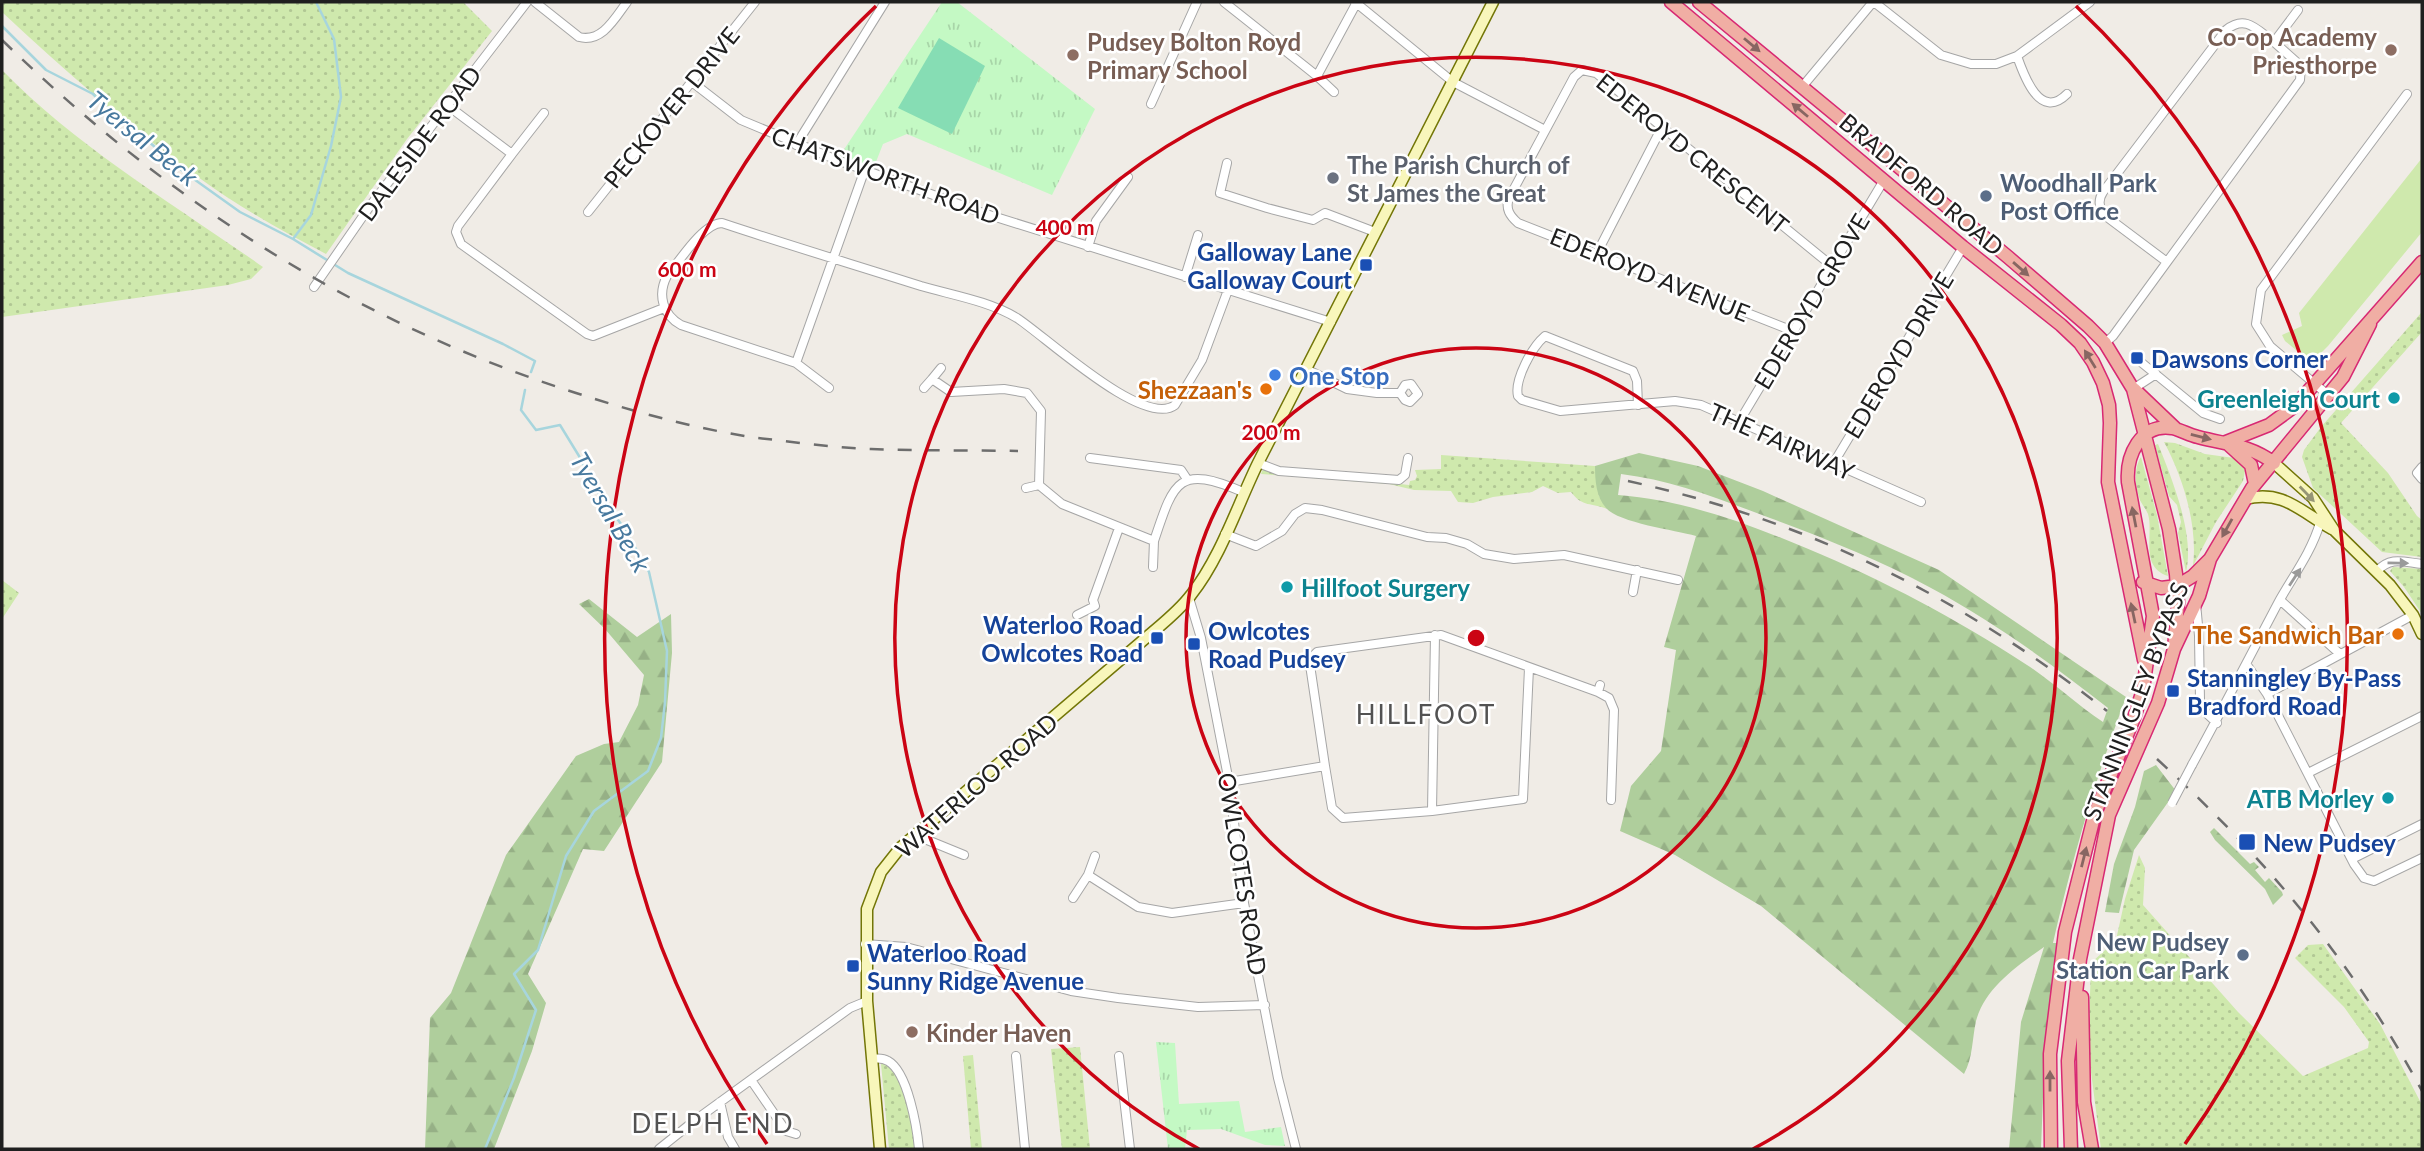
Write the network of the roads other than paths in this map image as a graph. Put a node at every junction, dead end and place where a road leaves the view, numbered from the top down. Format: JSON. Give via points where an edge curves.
{"nodes":[{"id":1,"x":527,"y":2,"type":"edge"},
{"id":2,"x":535,"y":2,"type":"edge"},
{"id":3,"x":627,"y":2,"type":"edge"},
{"id":4,"x":755,"y":2,"type":"edge"},
{"id":5,"x":885,"y":2,"type":"edge"},
{"id":6,"x":1197,"y":2,"type":"edge"},
{"id":7,"x":1224,"y":2,"type":"edge"},
{"id":8,"x":1356,"y":2,"type":"edge"},
{"id":9,"x":1493,"y":2,"type":"edge"},
{"id":10,"x":1671,"y":2,"type":"edge"},
{"id":11,"x":1699,"y":2,"type":"edge"},
{"id":12,"x":1874,"y":2,"type":"edge"},
{"id":13,"x":2090,"y":2,"type":"edge"},
{"id":14,"x":2298,"y":10,"type":"dead end"},
{"id":15,"x":2274,"y":42,"type":"junction"},
{"id":16,"x":2017,"y":55,"type":"junction"},
{"id":17,"x":1317,"y":76,"type":"junction"},
{"id":18,"x":692,"y":82,"type":"junction"},
{"id":19,"x":1453,"y":82,"type":"junction"},
{"id":20,"x":1802,"y":87,"type":"junction"},
{"id":21,"x":1334,"y":92,"type":"dead end"},
{"id":22,"x":2067,"y":94,"type":"dead end"},
{"id":23,"x":2407,"y":94,"type":"dead end"},
{"id":24,"x":1152,"y":104,"type":"dead end"},
{"id":25,"x":447,"y":105,"type":"junction"},
{"id":26,"x":544,"y":113,"type":"dead end"},
{"id":27,"x":1662,"y":127,"type":"junction"},
{"id":28,"x":1545,"y":130,"type":"junction"},
{"id":29,"x":796,"y":145,"type":"junction"},
{"id":30,"x":513,"y":154,"type":"junction"},
{"id":31,"x":1227,"y":163,"type":"dead end"},
{"id":32,"x":865,"y":169,"type":"junction"},
{"id":33,"x":1128,"y":177,"type":"dead end"},
{"id":34,"x":1884,"y":180,"type":"junction"},
{"id":35,"x":1300,"y":203,"type":"dead end"},
{"id":36,"x":588,"y":212,"type":"dead end"},
{"id":37,"x":1509,"y":213,"type":"joint"},
{"id":38,"x":1296,"y":214,"type":"junction"},
{"id":39,"x":1375,"y":232,"type":"junction"},
{"id":40,"x":1198,"y":235,"type":"dead end"},
{"id":41,"x":1088,"y":247,"type":"junction"},
{"id":42,"x":1963,"y":247,"type":"junction"},
{"id":43,"x":1597,"y":253,"type":"junction"},
{"id":44,"x":832,"y":258,"type":"junction"},
{"id":45,"x":2167,"y":262,"type":"junction"},
{"id":46,"x":2422,"y":262,"type":"edge"},
{"id":47,"x":1832,"y":266,"type":"junction"},
{"id":48,"x":1185,"y":277,"type":"junction"},
{"id":49,"x":314,"y":288,"type":"dead end"},
{"id":50,"x":1228,"y":290,"type":"junction"},
{"id":51,"x":664,"y":308,"type":"junction"},
{"id":52,"x":1331,"y":322,"type":"junction"},
{"id":53,"x":2370,"y":324,"type":"junction"},
{"id":54,"x":1793,"y":331,"type":"junction"},
{"id":55,"x":2105,"y":343,"type":"junction"},
{"id":56,"x":796,"y":363,"type":"junction"},
{"id":57,"x":2143,"y":363,"type":"dead end"},
{"id":58,"x":941,"y":368,"type":"dead end"},
{"id":59,"x":1306,"y":369,"type":"junction"},
{"id":60,"x":2156,"y":374,"type":"junction"},
{"id":61,"x":932,"y":379,"type":"junction"},
{"id":62,"x":2315,"y":383,"type":"junction"},
{"id":63,"x":829,"y":388,"type":"dead end"},
{"id":64,"x":923,"y":388,"type":"dead end"},
{"id":65,"x":2133,"y":389,"type":"junction"},
{"id":66,"x":1400,"y":393,"type":"dead end"},
{"id":67,"x":2328,"y":395,"type":"junction"},
{"id":68,"x":1639,"y":405,"type":"junction"},
{"id":69,"x":2220,"y":419,"type":"dead end"},
{"id":70,"x":1739,"y":422,"type":"junction"},
{"id":71,"x":2176,"y":429,"type":"junction"},
{"id":72,"x":2144,"y":436,"type":"junction"},
{"id":73,"x":2226,"y":442,"type":"junction"},
{"id":74,"x":1090,"y":458,"type":"dead end"},
{"id":75,"x":1408,"y":458,"type":"dead end"},
{"id":76,"x":1258,"y":463,"type":"junction"},
{"id":77,"x":2274,"y":463,"type":"junction"},
{"id":78,"x":1833,"y":464,"type":"junction"},
{"id":79,"x":2422,"y":467,"type":"edge"},
{"id":80,"x":2422,"y":478,"type":"edge"},
{"id":81,"x":1187,"y":479,"type":"junction"},
{"id":82,"x":2255,"y":484,"type":"junction"},
{"id":83,"x":1039,"y":485,"type":"junction"},
{"id":84,"x":1026,"y":488,"type":"dead end"},
{"id":85,"x":1243,"y":492,"type":"junction"},
{"id":86,"x":2245,"y":499,"type":"junction"},
{"id":87,"x":1921,"y":502,"type":"dead end"},
{"id":88,"x":2320,"y":523,"type":"junction"},
{"id":89,"x":1119,"y":528,"type":"junction"},
{"id":90,"x":2334,"y":530,"type":"junction"},
{"id":91,"x":1226,"y":534,"type":"junction"},
{"id":92,"x":1154,"y":541,"type":"junction"},
{"id":93,"x":2123,"y":557,"type":"junction"},
{"id":94,"x":2210,"y":559,"type":"junction"},
{"id":95,"x":2422,"y":564,"type":"edge"},
{"id":96,"x":1153,"y":567,"type":"dead end"},
{"id":97,"x":1637,"y":570,"type":"junction"},
{"id":98,"x":2376,"y":571,"type":"junction"},
{"id":99,"x":1678,"y":580,"type":"dead end"},
{"id":100,"x":2147,"y":584,"type":"junction"},
{"id":101,"x":2177,"y":586,"type":"junction"},
{"id":102,"x":1633,"y":592,"type":"dead end"},
{"id":103,"x":1189,"y":598,"type":"junction"},
{"id":104,"x":2280,"y":600,"type":"junction"},
{"id":105,"x":2196,"y":603,"type":"junction"},
{"id":106,"x":1077,"y":615,"type":"dead end"},
{"id":107,"x":2413,"y":615,"type":"junction"},
{"id":108,"x":2422,"y":634,"type":"edge"},
{"id":109,"x":1435,"y":635,"type":"junction"},
{"id":110,"x":2174,"y":649,"type":"junction"},
{"id":111,"x":2340,"y":654,"type":"junction"},
{"id":112,"x":2246,"y":664,"type":"junction"},
{"id":113,"x":1530,"y":668,"type":"junction"},
{"id":114,"x":2146,"y":668,"type":"junction"},
{"id":115,"x":2267,"y":694,"type":"junction"},
{"id":116,"x":2422,"y":716,"type":"edge"},
{"id":117,"x":2217,"y":723,"type":"junction"},
{"id":118,"x":1325,"y":766,"type":"junction"},
{"id":119,"x":2308,"y":773,"type":"junction"},
{"id":120,"x":1229,"y":782,"type":"junction"},
{"id":121,"x":1611,"y":800,"type":"dead end"},
{"id":122,"x":2172,"y":803,"type":"dead end"},
{"id":123,"x":1432,"y":811,"type":"junction"},
{"id":124,"x":2422,"y":824,"type":"edge"},
{"id":125,"x":915,"y":835,"type":"junction"},
{"id":126,"x":964,"y":855,"type":"dead end"},
{"id":127,"x":1094,"y":856,"type":"dead end"},
{"id":128,"x":2422,"y":858,"type":"edge"},
{"id":129,"x":2351,"y":859,"type":"junction"},
{"id":130,"x":1088,"y":876,"type":"junction"},
{"id":131,"x":2093,"y":896,"type":"junction"},
{"id":132,"x":1073,"y":898,"type":"dead end"},
{"id":133,"x":1244,"y":903,"type":"junction"},
{"id":134,"x":865,"y":944,"type":"junction"},
{"id":135,"x":867,"y":1001,"type":"junction"},
{"id":136,"x":1265,"y":1005,"type":"junction"},
{"id":137,"x":1016,"y":1056,"type":"dead end"},
{"id":138,"x":1119,"y":1056,"type":"dead end"},
{"id":139,"x":872,"y":1059,"type":"junction"},
{"id":140,"x":751,"y":1080,"type":"junction"},
{"id":141,"x":720,"y":1102,"type":"junction"},
{"id":142,"x":796,"y":1134,"type":"dead end"},
{"id":143,"x":659,"y":1149,"type":"edge"},
{"id":144,"x":735,"y":1149,"type":"edge"},
{"id":145,"x":880,"y":1149,"type":"edge"},
{"id":146,"x":919,"y":1149,"type":"edge"},
{"id":147,"x":1025,"y":1149,"type":"edge"},
{"id":148,"x":1130,"y":1149,"type":"edge"},
{"id":149,"x":1296,"y":1149,"type":"edge"},
{"id":150,"x":2050,"y":1149,"type":"edge"},
{"id":151,"x":2071,"y":1149,"type":"edge"},
{"id":152,"x":2092,"y":1149,"type":"edge"}],
"edges":[{"from":1,"to":25,"type":"street","name":"DALESIDE ROAD"},
{"from":2,"to":3,"type":"street","via":[[586,39],[603,33]]},
{"from":4,"to":18,"type":"street","name":"PECKOVER DRIVE"},
{"from":5,"to":29,"type":"street"},
{"from":6,"to":24,"type":"street"},
{"from":7,"to":17,"type":"street"},
{"from":8,"to":17,"type":"street"},
{"from":8,"to":19,"type":"street"},
{"from":9,"to":19,"type":"main road","name":"WATERLOO ROAD"},
{"from":34,"to":10,"type":"highway","name":"BRADFORD ROAD","one_way":true},
{"from":11,"to":20,"type":"highway","name":"BRADFORD ROAD","one_way":true},
{"from":12,"to":16,"type":"street","via":[[1941,55],[1971,64],[1996,64]]},
{"from":12,"to":20,"type":"street"},
{"from":13,"to":16,"type":"street"},
{"from":14,"to":15,"type":"street"},
{"from":15,"to":45,"type":"street","via":[[2301,66],[2300,80]]},
{"from":15,"to":45,"type":"street","via":[[2243,22],[2226,30],[2099,198],[2103,214]]},
{"from":16,"to":22,"type":"street","via":[[2029,86],[2039,97],[2050,103]]},
{"from":17,"to":21,"type":"street"},
{"from":18,"to":29,"type":"street","name":"CHATSWORTH ROAD","via":[[741,120]]},
{"from":18,"to":36,"type":"street","name":"PECKOVER DRIVE"},
{"from":19,"to":28,"type":"street"},
{"from":19,"to":39,"type":"main road","name":"WATERLOO ROAD"},
{"from":20,"to":55,"type":"highway","name":"BRADFORD ROAD","one_way":true},
{"from":23,"to":62,"type":"street","via":[[2261,290],[2256,324],[2270,346]]},
{"from":25,"to":30,"type":"street"},
{"from":25,"to":49,"type":"street","name":"DALESIDE ROAD"},
{"from":26,"to":30,"type":"street"},
{"from":27,"to":28,"type":"street","name":"EDEROYD CRESCENT","via":[[1587,70],[1574,76]]},
{"from":27,"to":43,"type":"street"},
{"from":27,"to":47,"type":"street","name":"EDEROYD CRESCENT"},
{"from":28,"to":37,"type":"street","name":"EDEROYD CRESCENT","via":[[1509,198]]},
{"from":29,"to":32,"type":"street","name":"CHATSWORTH ROAD"},
{"from":30,"to":51,"type":"street","via":[[458,226],[461,244],[593,336]]},
{"from":31,"to":38,"type":"street","via":[[1220,193]]},
{"from":32,"to":41,"type":"street","name":"CHATSWORTH ROAD"},
{"from":32,"to":44,"type":"street"},
{"from":33,"to":41,"type":"street","via":[[1096,221]]},
{"from":34,"to":42,"type":"highway","name":"BRADFORD ROAD"},
{"from":34,"to":47,"type":"street","name":"EDEROYD GROVE"},
{"from":35,"to":38,"type":"street"},
{"from":37,"to":43,"type":"street","name":"EDEROYD AVENUE","via":[[1518,223]]},
{"from":38,"to":39,"type":"street","via":[[1313,220],[1325,213]]},
{"from":39,"to":52,"type":"main road","name":"WATERLOO ROAD"},
{"from":40,"to":48,"type":"street"},
{"from":41,"to":48,"type":"street","name":"CHATSWORTH ROAD"},
{"from":42,"to":78,"type":"street","name":"EDEROYD DRIVE"},
{"from":93,"to":42,"type":"highway","name":"BRADFORD ROAD","one_way":true,"via":[[2108,482],[2109,405],[2093,362],[2061,325]]},
{"from":43,"to":54,"type":"street","name":"EDEROYD AVENUE"},
{"from":44,"to":50,"type":"street","via":[[1006,312],[1113,390],[1159,408],[1175,405],[1202,360]]},
{"from":44,"to":51,"type":"street","via":[[716,223],[667,276],[662,290]]},
{"from":44,"to":56,"type":"street"},
{"from":45,"to":55,"type":"street"},
{"from":46,"to":53,"type":"highway"},
{"from":47,"to":54,"type":"street","name":"EDEROYD GROVE"},
{"from":48,"to":50,"type":"street","name":"CHATSWORTH ROAD"},
{"from":50,"to":52,"type":"street","name":"CHATSWORTH ROAD"},
{"from":51,"to":56,"type":"street","via":[[681,325]]},
{"from":52,"to":59,"type":"main road","name":"WATERLOO ROAD"},
{"from":53,"to":62,"type":"highway"},
{"from":53,"to":67,"type":"highway","via":[[2343,377]]},
{"from":54,"to":70,"type":"street","name":"EDEROYD GROVE"},
{"from":55,"to":65,"type":"highway","name":"BRADFORD ROAD"},
{"from":56,"to":63,"type":"street"},
{"from":57,"to":60,"type":"street"},
{"from":58,"to":61,"type":"street"},
{"from":59,"to":66,"type":"street","via":[[1347,389]]},
{"from":59,"to":76,"type":"main road","name":"WATERLOO ROAD"},
{"from":60,"to":65,"type":"street"},
{"from":60,"to":69,"type":"street","via":[[2203,413]]},
{"from":61,"to":64,"type":"street"},
{"from":61,"to":83,"type":"street","via":[[951,392],[1004,389],[1027,393],[1041,411]]},
{"from":62,"to":67,"type":"street"},
{"from":62,"to":73,"type":"highway","via":[[2282,417]]},
{"from":65,"to":71,"type":"highway"},
{"from":65,"to":72,"type":"highway"},
{"from":67,"to":77,"type":"highway"},
{"from":68,"to":68,"type":"street","name":"THE FAIRWAY","via":[[1560,411],[1522,400],[1517,387],[1533,345],[1545,336],[1633,371]]},
{"from":68,"to":70,"type":"street","name":"THE FAIRWAY","via":[[1675,401],[1701,405]]},
{"from":70,"to":78,"type":"street","name":"THE FAIRWAY"},
{"from":71,"to":72,"type":"highway"},
{"from":71,"to":73,"type":"highway","one_way":true},
{"from":100,"to":72,"type":"highway","name":"STANNINGLEY BYPASS","one_way":true,"via":[[2127,472],[2131,452]]},
{"from":72,"to":101,"type":"highway","via":[[2169,529]]},
{"from":73,"to":77,"type":"highway","via":[[2259,452]]},
{"from":73,"to":82,"type":"highway","via":[[2250,465]]},
{"from":74,"to":81,"type":"street","via":[[1181,470]]},
{"from":75,"to":76,"type":"street","via":[[1405,475],[1399,480],[1279,471]]},
{"from":76,"to":85,"type":"main road","name":"WATERLOO ROAD"},
{"from":77,"to":82,"type":"highway"},
{"from":77,"to":90,"type":"main road","one_way":true,"via":[[2313,498]]},
{"from":78,"to":87,"type":"street","name":"THE FAIRWAY"},
{"from":79,"to":80,"type":"street","via":[[2417,473]]},
{"from":81,"to":85,"type":"street","via":[[1219,482]]},
{"from":81,"to":92,"type":"street","via":[[1175,488]]},
{"from":82,"to":86,"type":"highway"},
{"from":83,"to":84,"type":"street"},
{"from":83,"to":89,"type":"street","via":[[1062,504]]},
{"from":85,"to":91,"type":"main road","name":"WATERLOO ROAD"},
{"from":86,"to":88,"type":"main road","via":[[2272,495]]},
{"from":86,"to":94,"type":"highway","one_way":true},
{"from":88,"to":90,"type":"main road"},
{"from":104,"to":88,"type":"street","one_way":true,"via":[[2313,545]]},
{"from":89,"to":92,"type":"street"},
{"from":89,"to":106,"type":"street","via":[[1093,600],[1095,606]]},
{"from":90,"to":98,"type":"main road"},
{"from":91,"to":97,"type":"street","via":[[1256,546],[1282,531],[1305,508],[1446,538],[1484,554],[1514,559],[1564,555]]},
{"from":91,"to":103,"type":"main road","name":"WATERLOO ROAD"},
{"from":92,"to":96,"type":"street"},
{"from":93,"to":100,"type":"highway","via":[[2131,572]]},
{"from":114,"to":93,"type":"highway","name":"BRADFORD ROAD","one_way":true},
{"from":94,"to":101,"type":"highway"},
{"from":94,"to":105,"type":"highway","name":"STANNINGLEY BYPASS"},
{"from":98,"to":95,"type":"street","one_way":true,"via":[[2393,561]]},
{"from":97,"to":99,"type":"street"},
{"from":97,"to":102,"type":"street"},
{"from":98,"to":107,"type":"main road"},
{"from":100,"to":101,"type":"highway"},
{"from":100,"to":114,"type":"highway","name":"STANNINGLEY BYPASS","via":[[2153,616]]},
{"from":101,"to":110,"type":"highway"},
{"from":103,"to":120,"type":"street","name":"OWLCOTES ROAD"},
{"from":103,"to":125,"type":"main road","name":"WATERLOO ROAD"},
{"from":104,"to":111,"type":"street"},
{"from":104,"to":112,"type":"street"},
{"from":105,"to":110,"type":"highway","name":"STANNINGLEY BYPASS"},
{"from":105,"to":117,"type":"street","via":[[2200,701]]},
{"from":107,"to":108,"type":"main road"},
{"from":107,"to":111,"type":"street"},
{"from":109,"to":113,"type":"street"},
{"from":109,"to":118,"type":"street","via":[[1313,654],[1310,665]]},
{"from":109,"to":123,"type":"street"},
{"from":110,"to":131,"type":"highway","name":"STANNINGLEY BYPASS","via":[[2158,703],[2109,815]]},
{"from":111,"to":115,"type":"street"},
{"from":112,"to":115,"type":"street"},
{"from":112,"to":117,"type":"street"},
{"from":113,"to":121,"type":"street","via":[[1599,689],[1609,698],[1614,710]]},
{"from":113,"to":123,"type":"street","via":[[1523,799]]},
{"from":150,"to":114,"type":"highway","name":"STANNINGLEY BYPASS","one_way":true,"via":[[2050,1054],[2065,932],[2095,813],[2134,718]]},
{"from":115,"to":119,"type":"street"},
{"from":116,"to":119,"type":"street"},
{"from":117,"to":122,"type":"street","bridge":true},
{"from":118,"to":120,"type":"street"},
{"from":118,"to":123,"type":"street","via":[[1332,808],[1343,818]]},
{"from":119,"to":129,"type":"street"},
{"from":120,"to":133,"type":"street","name":"OWLCOTES ROAD"},
{"from":124,"to":129,"type":"street"},
{"from":125,"to":126,"type":"street"},
{"from":125,"to":134,"type":"main road","name":"WATERLOO ROAD","via":[[900,848],[873,888]]},
{"from":127,"to":130,"type":"street"},
{"from":128,"to":129,"type":"street","via":[[2374,881],[2364,878]]},
{"from":130,"to":132,"type":"street"},
{"from":130,"to":133,"type":"street","via":[[1138,907],[1172,912]]},
{"from":131,"to":151,"type":"highway","name":"STANNINGLEY BYPASS","via":[[2068,1061]]},
{"from":131,"to":152,"type":"highway","via":[[2082,1000],[2084,1102]]},
{"from":133,"to":136,"type":"street","name":"OWLCOTES ROAD"},
{"from":134,"to":135,"type":"main road","name":"WATERLOO ROAD"},
{"from":134,"to":136,"type":"street","via":[[906,947],[1071,991],[1198,1007]]},
{"from":135,"to":139,"type":"main road","name":"WATERLOO ROAD"},
{"from":135,"to":140,"type":"street","via":[[850,1008]]},
{"from":136,"to":149,"type":"street","name":"OWLCOTES ROAD"},
{"from":137,"to":147,"type":"street"},
{"from":138,"to":148,"type":"street"},
{"from":139,"to":145,"type":"main road","name":"WATERLOO ROAD"},
{"from":139,"to":146,"type":"street","via":[[889,1061],[901,1077]]},
{"from":140,"to":141,"type":"street"},
{"from":140,"to":142,"type":"street","via":[[786,1131]]},
{"from":141,"to":143,"type":"street"},
{"from":141,"to":144,"type":"street"}]}
